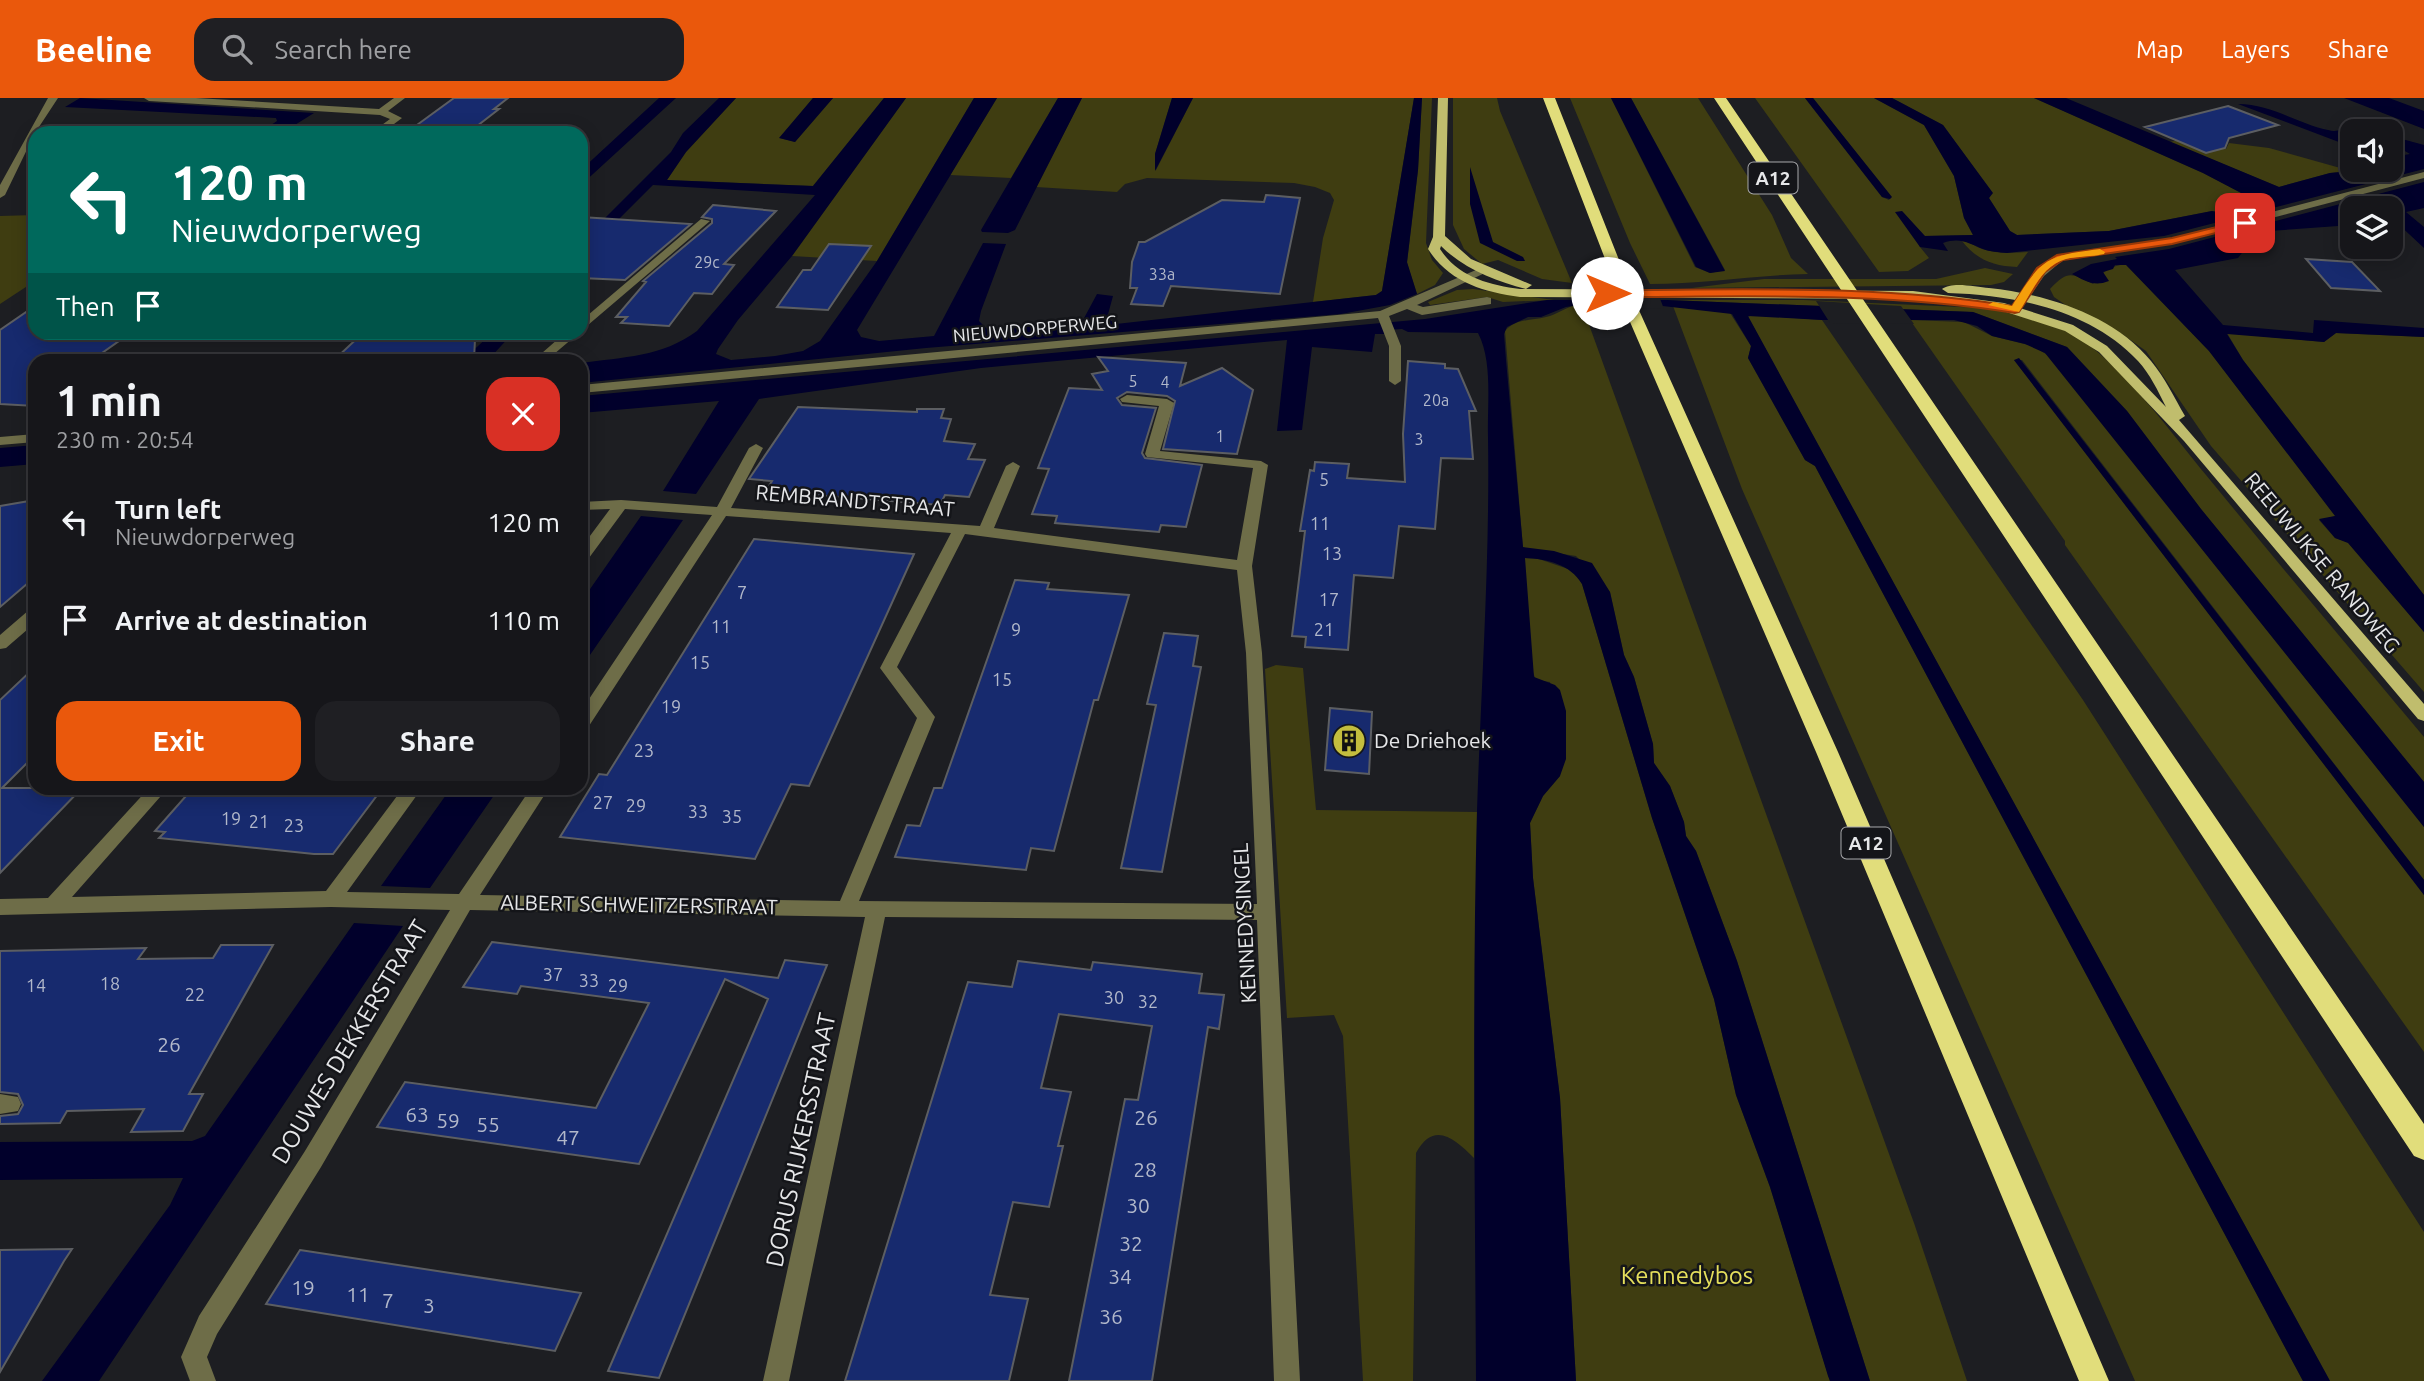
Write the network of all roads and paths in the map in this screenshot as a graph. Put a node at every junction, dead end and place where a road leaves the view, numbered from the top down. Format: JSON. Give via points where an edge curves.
{"nodes":[{"id":1,"x":53,"y":98,"type":"edge"},
{"id":2,"x":149,"y":98,"type":"edge"},
{"id":3,"x":400,"y":98,"type":"edge"},
{"id":4,"x":1443,"y":98,"type":"edge"},
{"id":5,"x":1549,"y":98,"type":"edge"},
{"id":6,"x":1720,"y":98,"type":"edge"},
{"id":7,"x":187,"y":99,"type":"edge"},
{"id":8,"x":381,"y":112,"type":"junction"},
{"id":9,"x":36,"y":126,"type":"edge"},
{"id":10,"x":386,"y":126,"type":"edge"},
{"id":11,"x":28,"y":141,"type":"edge"},
{"id":12,"x":2424,"y":175,"type":"edge"},
{"id":13,"x":0,"y":195,"type":"edge"},
{"id":14,"x":705,"y":220,"type":"dead end"},
{"id":15,"x":1439,"y":237,"type":"junction"},
{"id":16,"x":1483,"y":270,"type":"junction"},
{"id":17,"x":1465,"y":277,"type":"junction"},
{"id":18,"x":1562,"y":293,"type":"junction"},
{"id":19,"x":1487,"y":301,"type":"dead end"},
{"id":20,"x":2019,"y":304,"type":"junction"},
{"id":21,"x":1407,"y":305,"type":"junction"},
{"id":22,"x":1383,"y":315,"type":"junction"},
{"id":23,"x":588,"y":321,"type":"edge"},
{"id":24,"x":564,"y":340,"type":"edge"},
{"id":25,"x":547,"y":354,"type":"edge"},
{"id":26,"x":1395,"y":381,"type":"dead end"},
{"id":27,"x":588,"y":388,"type":"edge"},
{"id":28,"x":1127,"y":399,"type":"dead end"},
{"id":29,"x":2189,"y":438,"type":"junction"},
{"id":30,"x":28,"y":439,"type":"edge"},
{"id":31,"x":0,"y":441,"type":"edge"},
{"id":32,"x":756,"y":448,"type":"dead end"},
{"id":33,"x":1013,"y":466,"type":"dead end"},
{"id":34,"x":621,"y":504,"type":"junction"},
{"id":35,"x":588,"y":506,"type":"edge"},
{"id":36,"x":722,"y":511,"type":"junction"},
{"id":37,"x":959,"y":531,"type":"junction"},
{"id":38,"x":985,"y":531,"type":"junction"},
{"id":39,"x":588,"y":549,"type":"edge"},
{"id":40,"x":1244,"y":566,"type":"junction"},
{"id":41,"x":28,"y":620,"type":"edge"},
{"id":42,"x":0,"y":644,"type":"edge"},
{"id":43,"x":588,"y":714,"type":"edge"},
{"id":44,"x":2424,"y":715,"type":"edge"},
{"id":45,"x":153,"y":795,"type":"edge"},
{"id":46,"x":408,"y":795,"type":"edge"},
{"id":47,"x":535,"y":795,"type":"edge"},
{"id":48,"x":331,"y":899,"type":"junction"},
{"id":49,"x":464,"y":903,"type":"junction"},
{"id":50,"x":52,"y":907,"type":"junction"},
{"id":51,"x":847,"y":907,"type":"junction"},
{"id":52,"x":877,"y":909,"type":"junction"},
{"id":53,"x":3,"y":912,"type":"edge"},
{"id":54,"x":1267,"y":912,"type":"junction"},
{"id":55,"x":2424,"y":1147,"type":"edge"},
{"id":56,"x":203,"y":1381,"type":"edge"},
{"id":57,"x":776,"y":1381,"type":"edge"},
{"id":58,"x":1287,"y":1381,"type":"edge"},
{"id":59,"x":2095,"y":1381,"type":"edge"}],
"edges":[{"from":1,"to":9,"type":"street"},
{"from":2,"to":7,"type":"street"},
{"from":3,"to":8,"type":"street"},
{"from":4,"to":15,"type":"main road","name":"REEUWIJKSE RANDWEG"},
{"from":5,"to":59,"type":"highway","number":"A12","via":[[1619,281],[1854,813]]},
{"from":6,"to":55,"type":"highway","number":"A12"},
{"from":7,"to":8,"type":"street"},
{"from":8,"to":10,"type":"street","via":[[397,118]]},
{"from":11,"to":13,"type":"street"},
{"from":12,"to":20,"type":"street","via":[[2172,241],[2060,257],[2041,270]]},
{"from":14,"to":23,"type":"street"},
{"from":15,"to":16,"type":"main road","name":"REEUWIJKSE RANDWEG"},
{"from":15,"to":17,"type":"main road","name":"REEUWIJKSE RANDWEG","via":[[1434,247],[1439,257]]},
{"from":16,"to":17,"type":"street","name":"NIEUWDORPERWEG"},
{"from":16,"to":18,"type":"main road","name":"REEUWIJKSE RANDWEG"},
{"from":17,"to":18,"type":"main road","name":"REEUWIJKSE RANDWEG","via":[[1513,292]]},
{"from":17,"to":21,"type":"street","name":"NIEUWDORPERWEG"},
{"from":18,"to":20,"type":"main road","name":"REEUWIJKSE RANDWEG","via":[[1891,294]]},
{"from":19,"to":21,"type":"street","via":[[1422,311]]},
{"from":20,"to":29,"type":"main road","name":"REEUWIJKSE RANDWEG","via":[[2096,344]]},
{"from":20,"to":29,"type":"main road","name":"REEUWIJKSE RANDWEG","via":[[2082,318],[2127,344],[2152,370]]},
{"from":21,"to":22,"type":"street","name":"NIEUWDORPERWEG"},
{"from":22,"to":26,"type":"street","via":[[1395,346]]},
{"from":22,"to":27,"type":"street","name":"NIEUWDORPERWEG"},
{"from":24,"to":25,"type":"street"},
{"from":28,"to":40,"type":"street","name":"KENNEDYSINGEL","via":[[1167,403],[1152,454],[1261,465]]},
{"from":29,"to":44,"type":"main road","name":"REEUWIJKSE RANDWEG"},
{"from":30,"to":31,"type":"street"},
{"from":32,"to":36,"type":"street","name":"REMBRANDTSTRAAT"},
{"from":33,"to":38,"type":"street"},
{"from":34,"to":35,"type":"street","name":"REMBRANDTSTRAAT"},
{"from":34,"to":36,"type":"street","name":"REMBRANDTSTRAAT"},
{"from":34,"to":39,"type":"street"},
{"from":36,"to":37,"type":"street","name":"REMBRANDTSTRAAT"},
{"from":36,"to":43,"type":"street"},
{"from":37,"to":38,"type":"street","name":"REMBRANDTSTRAAT"},
{"from":37,"to":51,"type":"street","via":[[888,668],[926,717]]},
{"from":38,"to":40,"type":"street","name":"REMBRANDTSTRAAT"},
{"from":40,"to":54,"type":"street","name":"KENNEDYSINGEL","via":[[1254,653]]},
{"from":41,"to":42,"type":"street"},
{"from":45,"to":50,"type":"street"},
{"from":46,"to":48,"type":"street"},
{"from":47,"to":49,"type":"street","name":"DOUWES DEKKERSTRAAT"},
{"from":48,"to":49,"type":"street","name":"ALBERT SCHWEITZERSTRAAT"},
{"from":48,"to":50,"type":"street","name":"ALBERT SCHWEITZERSTRAAT"},
{"from":49,"to":51,"type":"street","name":"ALBERT SCHWEITZERSTRAAT"},
{"from":49,"to":56,"type":"street","name":"DOUWES DEKKERSTRAAT","via":[[313,1159],[208,1325],[194,1357]]},
{"from":50,"to":53,"type":"street","name":"ALBERT SCHWEITZERSTRAAT"},
{"from":51,"to":52,"type":"street","name":"ALBERT SCHWEITZERSTRAAT"},
{"from":52,"to":54,"type":"street","name":"ALBERT SCHWEITZERSTRAAT"},
{"from":52,"to":57,"type":"street","name":"DORUS RIJKERSSTRAAT"},
{"from":54,"to":58,"type":"street","name":"KENNEDYSINGEL"}]}
